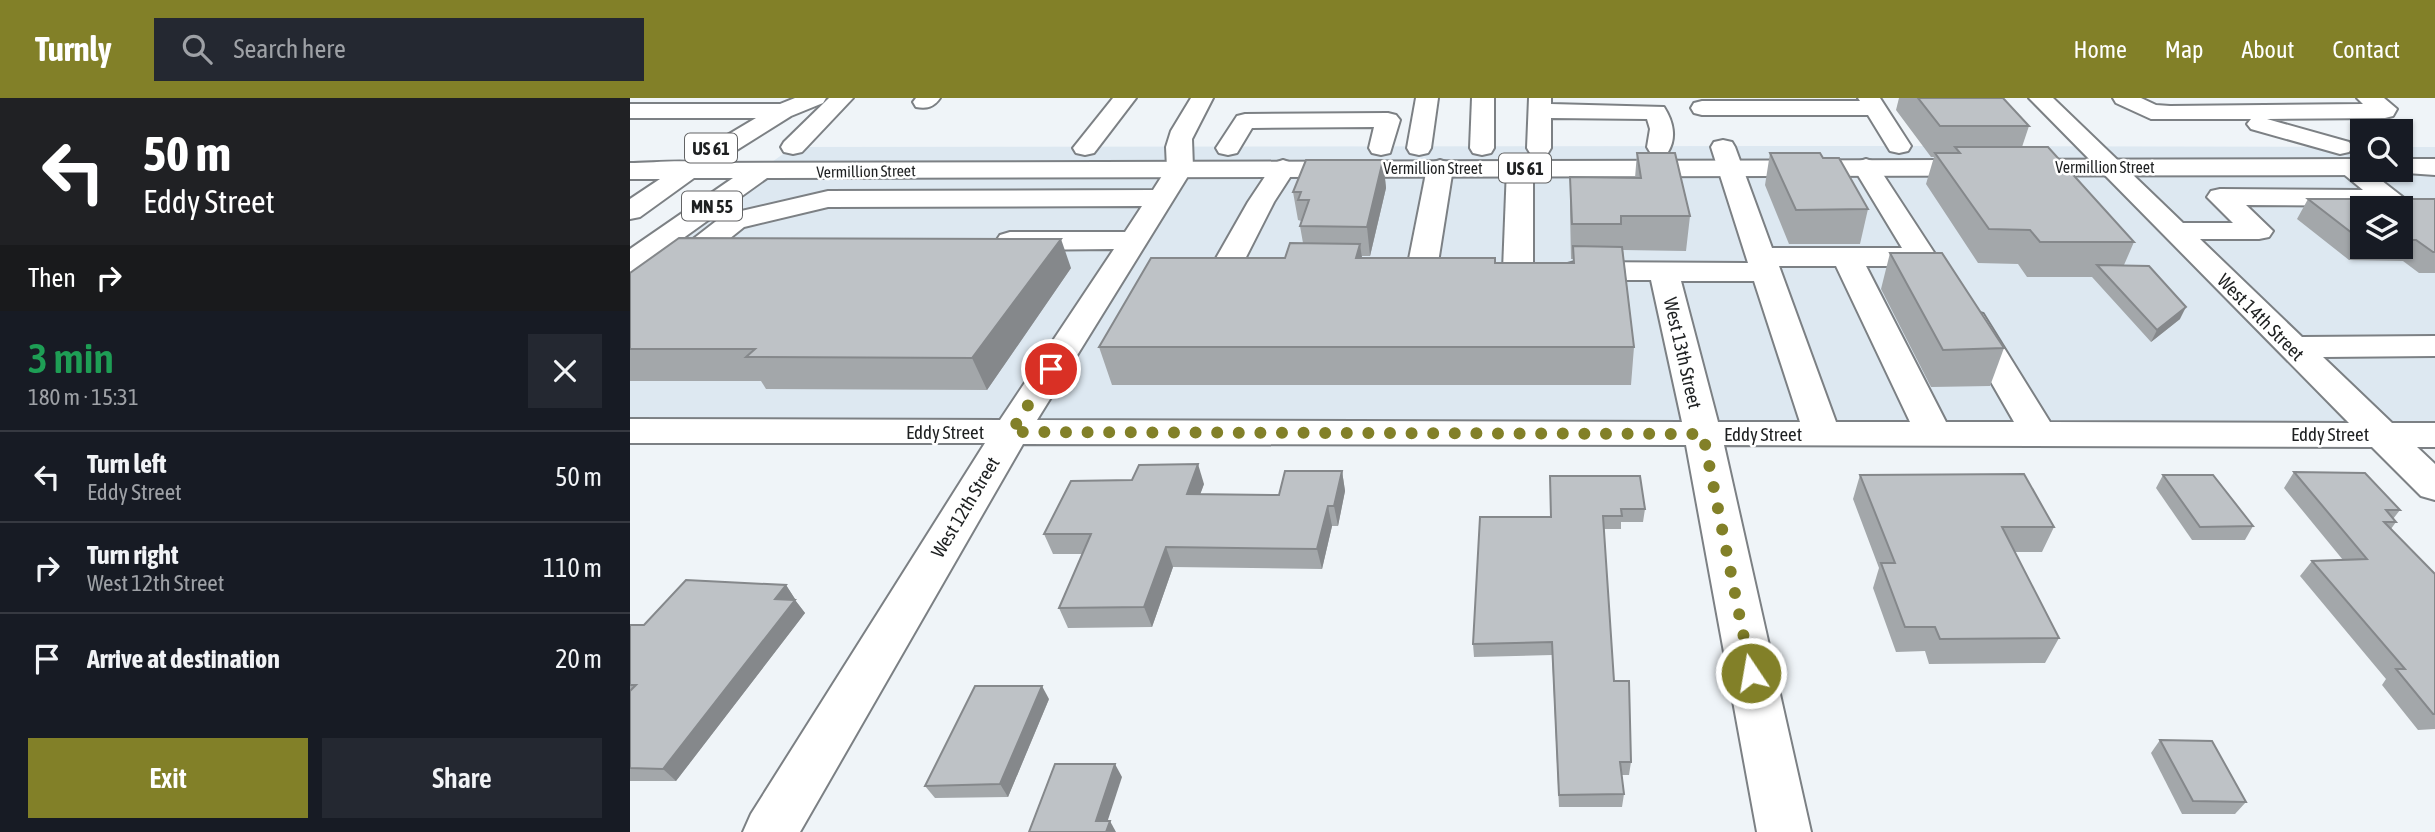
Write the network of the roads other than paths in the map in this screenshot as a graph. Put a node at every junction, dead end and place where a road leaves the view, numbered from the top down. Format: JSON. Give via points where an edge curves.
{"nodes":[{"id":1,"x":640,"y":98,"type":"edge"},
{"id":2,"x":815,"y":98,"type":"edge"},
{"id":3,"x":842,"y":98,"type":"edge"},
{"id":4,"x":1125,"y":98,"type":"edge"},
{"id":5,"x":1202,"y":98,"type":"edge"},
{"id":6,"x":1254,"y":98,"type":"edge"},
{"id":7,"x":1427,"y":98,"type":"edge"},
{"id":8,"x":1483,"y":98,"type":"edge"},
{"id":9,"x":2040,"y":98,"type":"edge"},
{"id":10,"x":2124,"y":98,"type":"edge"},
{"id":11,"x":2368,"y":98,"type":"edge"},
{"id":12,"x":1701,"y":103,"type":"edge"},
{"id":13,"x":1872,"y":103,"type":"edge"},
{"id":14,"x":630,"y":104,"type":"edge"},
{"id":15,"x":1540,"y":104,"type":"edge"},
{"id":16,"x":1391,"y":109,"type":"edge"},
{"id":17,"x":630,"y":111,"type":"edge"},
{"id":18,"x":783,"y":111,"type":"junction"},
{"id":19,"x":2243,"y":113,"type":"junction"},
{"id":20,"x":1245,"y":121,"type":"junction"},
{"id":21,"x":1899,"y":146,"type":"junction"},
{"id":22,"x":793,"y":147,"type":"junction"},
{"id":23,"x":826,"y":147,"type":"dead end"},
{"id":24,"x":851,"y":147,"type":"dead end"},
{"id":25,"x":1659,"y":147,"type":"junction"},
{"id":26,"x":2413,"y":147,"type":"edge"},
{"id":27,"x":2435,"y":147,"type":"edge"},
{"id":28,"x":723,"y":148,"type":"junction"},
{"id":29,"x":1085,"y":148,"type":"junction"},
{"id":30,"x":1228,"y":148,"type":"junction"},
{"id":31,"x":1381,"y":148,"type":"junction"},
{"id":32,"x":1419,"y":148,"type":"junction"},
{"id":33,"x":1482,"y":148,"type":"junction"},
{"id":34,"x":1722,"y":154,"type":"junction"},
{"id":35,"x":2098,"y":156,"type":"junction"},
{"id":36,"x":2350,"y":156,"type":"edge"},
{"id":37,"x":2350,"y":157,"type":"edge"},
{"id":38,"x":1529,"y":158,"type":"junction"},
{"id":39,"x":686,"y":159,"type":"junction"},
{"id":40,"x":1866,"y":167,"type":"junction"},
{"id":41,"x":2413,"y":167,"type":"edge"},
{"id":42,"x":2435,"y":167,"type":"edge"},
{"id":43,"x":1283,"y":168,"type":"junction"},
{"id":44,"x":1440,"y":168,"type":"junction"},
{"id":45,"x":630,"y":171,"type":"edge"},
{"id":46,"x":759,"y":172,"type":"junction"},
{"id":47,"x":1172,"y":172,"type":"junction"},
{"id":48,"x":2376,"y":182,"type":"edge"},
{"id":49,"x":630,"y":211,"type":"edge"},
{"id":50,"x":2173,"y":231,"type":"junction"},
{"id":51,"x":982,"y":241,"type":"edge"},
{"id":52,"x":707,"y":242,"type":"junction"},
{"id":53,"x":762,"y":242,"type":"edge"},
{"id":54,"x":659,"y":243,"type":"junction"},
{"id":55,"x":1132,"y":257,"type":"junction"},
{"id":56,"x":1847,"y":257,"type":"junction"},
{"id":57,"x":630,"y":263,"type":"edge"},
{"id":58,"x":1763,"y":264,"type":"junction"},
{"id":59,"x":1226,"y":267,"type":"edge"},
{"id":60,"x":1421,"y":269,"type":"edge"},
{"id":61,"x":1664,"y":272,"type":"junction"},
{"id":62,"x":1940,"y":274,"type":"junction"},
{"id":63,"x":630,"y":303,"type":"edge"},
{"id":64,"x":2435,"y":346,"type":"edge"},
{"id":65,"x":2291,"y":347,"type":"junction"},
{"id":66,"x":630,"y":431,"type":"edge"},
{"id":67,"x":1011,"y":432,"type":"junction"},
{"id":68,"x":1703,"y":434,"type":"junction"},
{"id":69,"x":1822,"y":434,"type":"junction"},
{"id":70,"x":1934,"y":434,"type":"junction"},
{"id":71,"x":2039,"y":434,"type":"junction"},
{"id":72,"x":2380,"y":434,"type":"junction"},
{"id":73,"x":2435,"y":435,"type":"edge"},
{"id":74,"x":2435,"y":487,"type":"edge"},
{"id":75,"x":770,"y":832,"type":"edge"},
{"id":76,"x":1784,"y":832,"type":"edge"}],
"edges":[{"from":1,"to":14,"type":"main road"},
{"from":2,"to":18,"type":"main road"},
{"from":3,"to":22,"type":"main road"},
{"from":4,"to":29,"type":"main road"},
{"from":5,"to":47,"type":"main road","name":"West 12th Street","via":[[1181,132]]},
{"from":6,"to":20,"type":"main road"},
{"from":7,"to":32,"type":"main road"},
{"from":8,"to":33,"type":"main road"},
{"from":9,"to":35,"type":"main road","name":"West 14th Street"},
{"from":10,"to":19,"type":"main road","via":[[2151,112]]},
{"from":11,"to":19,"type":"main road","via":[[2385,111]]},
{"from":12,"to":13,"type":"main road"},
{"from":12,"to":34,"type":"main road"},
{"from":13,"to":21,"type":"main road"},
{"from":15,"to":25,"type":"main road","via":[[1656,112],[1662,129]]},
{"from":15,"to":38,"type":"main road"},
{"from":16,"to":20,"type":"main road"},
{"from":16,"to":31,"type":"main road"},
{"from":17,"to":18,"type":"main road"},
{"from":18,"to":28,"type":"main road"},
{"from":19,"to":36,"type":"main road","via":[[2265,127]]},
{"from":20,"to":30,"type":"main road"},
{"from":21,"to":34,"type":"main road","name":"Vermillion Street","number":"US 61"},
{"from":21,"to":35,"type":"main road","name":"Vermillion Street","number":"US 61"},
{"from":22,"to":23,"type":"main road","name":"Vermillion Street","number":"US 61"},
{"from":22,"to":28,"type":"main road","name":"Vermillion Street","number":"US 61"},
{"from":22,"to":46,"type":"main road","number":"MN 55"},
{"from":24,"to":29,"type":"main road","name":"Vermillion Street","number":"US 61"},
{"from":25,"to":34,"type":"main road","name":"Vermillion Street","number":"US 61"},
{"from":25,"to":38,"type":"main road","name":"Vermillion Street","number":"US 61"},
{"from":26,"to":27,"type":"main road"},
{"from":28,"to":39,"type":"main road","number":"MN 55"},
{"from":29,"to":47,"type":"main road","name":"Vermillion Street","number":"US 61"},
{"from":30,"to":31,"type":"main road","name":"Vermillion Street","number":"US 61"},
{"from":30,"to":47,"type":"main road","name":"Vermillion Street","number":"US 61"},
{"from":31,"to":32,"type":"main road","name":"Vermillion Street","number":"US 61"},
{"from":32,"to":33,"type":"main road","name":"Vermillion Street","number":"US 61"},
{"from":33,"to":38,"type":"main road","name":"Vermillion Street","number":"US 61"},
{"from":34,"to":38,"type":"main road","name":"Vermillion Street","number":"US 61"},
{"from":34,"to":40,"type":"main road","name":"Vermillion Street","number":"US 61"},
{"from":34,"to":58,"type":"main road"},
{"from":35,"to":37,"type":"main road","name":"Vermillion Street","number":"US 61"},
{"from":35,"to":40,"type":"main road","name":"Vermillion Street","number":"US 61"},
{"from":35,"to":50,"type":"main road","name":"West 14th Street"},
{"from":38,"to":44,"type":"main road","name":"Vermillion Street","number":"US 61"},
{"from":38,"to":61,"type":"main road","via":[[1504,270]]},
{"from":39,"to":45,"type":"main road","name":"Vermillion Street","number":"US 61"},
{"from":39,"to":46,"type":"main road","name":"Vermillion Street","number":"US 61"},
{"from":39,"to":49,"type":"main road","number":"MN 55"},
{"from":40,"to":62,"type":"main road"},
{"from":41,"to":42,"type":"main road"},
{"from":43,"to":44,"type":"main road","name":"Vermillion Street","number":"US 61"},
{"from":43,"to":47,"type":"main road","name":"Vermillion Street","number":"US 61"},
{"from":43,"to":59,"type":"main road"},
{"from":44,"to":60,"type":"main road"},
{"from":46,"to":47,"type":"main road","name":"Vermillion Street","number":"US 61"},
{"from":46,"to":54,"type":"main road","number":"MN 55"},
{"from":47,"to":52,"type":"main road","via":[[828,199],[744,217]]},
{"from":47,"to":55,"type":"main road","name":"West 12th Street"},
{"from":48,"to":50,"type":"main road","via":[[2391,198],[2220,197],[2259,231]]},
{"from":50,"to":65,"type":"main road","name":"West 14th Street"},
{"from":51,"to":55,"type":"main road"},
{"from":52,"to":53,"type":"main road"},
{"from":52,"to":54,"type":"main road"},
{"from":52,"to":63,"type":"main road"},
{"from":54,"to":57,"type":"main road","number":"MN 55"},
{"from":55,"to":67,"type":"main road","name":"West 12th Street"},
{"from":56,"to":58,"type":"main road"},
{"from":56,"to":62,"type":"main road"},
{"from":56,"to":70,"type":"main road"},
{"from":58,"to":61,"type":"main road"},
{"from":58,"to":69,"type":"main road"},
{"from":61,"to":68,"type":"main road","name":"West 13th Street"},
{"from":62,"to":71,"type":"main road"},
{"from":64,"to":65,"type":"main road"},
{"from":65,"to":72,"type":"main road","name":"West 14th Street"},
{"from":66,"to":67,"type":"main road","name":"Eddy Street"},
{"from":67,"to":68,"type":"main road","name":"Eddy Street"},
{"from":67,"to":75,"type":"main road","name":"West 12th Street"},
{"from":68,"to":69,"type":"main road","name":"Eddy Street"},
{"from":68,"to":76,"type":"main road","name":"West 13th Street"},
{"from":69,"to":70,"type":"main road","name":"Eddy Street"},
{"from":70,"to":71,"type":"main road","name":"Eddy Street"},
{"from":71,"to":72,"type":"main road","name":"Eddy Street"},
{"from":72,"to":73,"type":"main road","name":"Eddy Street"},
{"from":72,"to":74,"type":"main road","name":"West 14th Street"}]}
